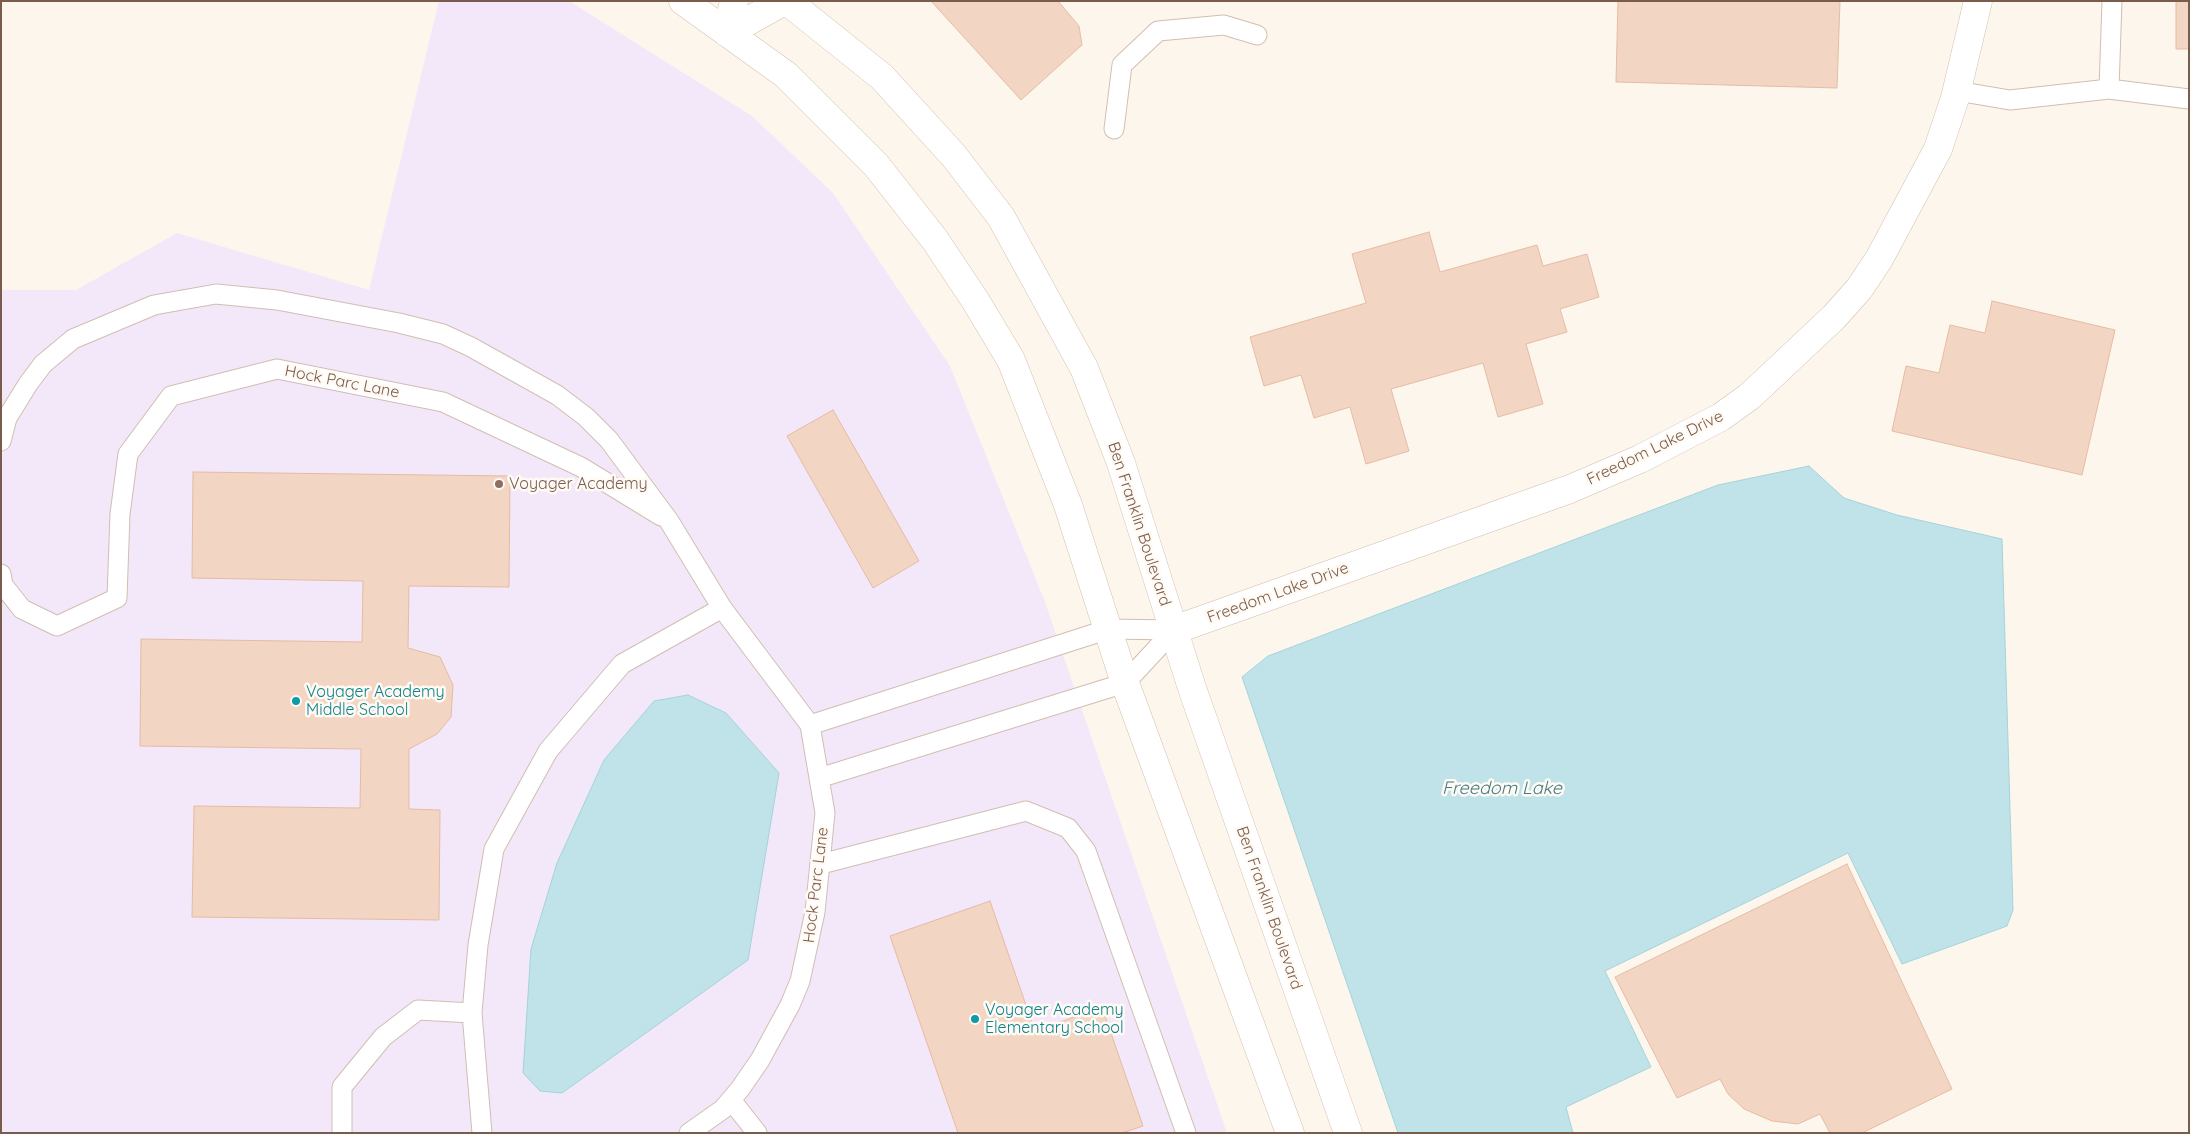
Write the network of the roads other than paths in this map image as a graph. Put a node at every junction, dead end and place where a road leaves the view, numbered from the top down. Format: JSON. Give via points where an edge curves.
{"nodes":[{"id":1,"x":683,"y":1,"type":"edge"},
{"id":2,"x":734,"y":1,"type":"edge"},
{"id":3,"x":784,"y":1,"type":"edge"},
{"id":4,"x":787,"y":1,"type":"edge"},
{"id":5,"x":1978,"y":1,"type":"edge"},
{"id":6,"x":2112,"y":1,"type":"edge"},
{"id":7,"x":727,"y":33,"type":"junction"},
{"id":8,"x":1257,"y":35,"type":"dead end"},
{"id":9,"x":2109,"y":89,"type":"junction"},
{"id":10,"x":1957,"y":91,"type":"junction"},
{"id":11,"x":2189,"y":99,"type":"edge"},
{"id":12,"x":1114,"y":129,"type":"dead end"},
{"id":13,"x":1,"y":441,"type":"edge"},
{"id":14,"x":669,"y":521,"type":"junction"},
{"id":15,"x":1,"y":574,"type":"edge"},
{"id":16,"x":722,"y":608,"type":"junction"},
{"id":17,"x":1109,"y":628,"type":"junction"},
{"id":18,"x":1174,"y":630,"type":"junction"},
{"id":19,"x":1125,"y":683,"type":"junction"},
{"id":20,"x":810,"y":725,"type":"junction"},
{"id":21,"x":819,"y":778,"type":"junction"},
{"id":22,"x":821,"y":864,"type":"junction"},
{"id":23,"x":472,"y":1013,"type":"junction"},
{"id":24,"x":1274,"y":1091,"type":"junction"},
{"id":25,"x":731,"y":1100,"type":"junction"},
{"id":26,"x":342,"y":1133,"type":"edge"},
{"id":27,"x":482,"y":1133,"type":"edge"},
{"id":28,"x":689,"y":1133,"type":"edge"},
{"id":29,"x":757,"y":1133,"type":"edge"},
{"id":30,"x":1186,"y":1133,"type":"edge"},
{"id":31,"x":1280,"y":1133,"type":"edge"},
{"id":32,"x":1290,"y":1133,"type":"edge"},
{"id":33,"x":1348,"y":1133,"type":"edge"}],
"edges":[{"from":1,"to":7,"type":"street"},
{"from":2,"to":7,"type":"street"},
{"from":3,"to":7,"type":"street"},
{"from":4,"to":18,"type":"street","name":"Ben Franklin Boulevard","via":[[882,77],[954,156],[1001,217],[1084,368],[1121,463]]},
{"from":5,"to":10,"type":"street","name":"Freedom Lake Drive"},
{"from":6,"to":9,"type":"lane"},
{"from":7,"to":17,"type":"street","via":[[786,76],[876,165],[935,240],[975,300],[1011,360],[1038,425]]},
{"from":8,"to":12,"type":"lane","via":[[1224,25],[1158,31],[1122,65]]},
{"from":9,"to":10,"type":"lane","via":[[2010,100]]},
{"from":9,"to":11,"type":"lane"},
{"from":10,"to":18,"type":"street","name":"Freedom Lake Drive","via":[[1924,180],[1880,259],[1859,289],[1805,346],[1750,396],[1721,417],[1640,459],[1570,489]]},
{"from":13,"to":14,"type":"lane","name":"Hock Parc Lane","via":[[7,418],[28,384],[43,364],[73,339],[154,305],[216,294],[277,300],[443,334],[479,351],[557,395],[586,417],[632,468]]},
{"from":14,"to":15,"type":"lane","name":"Hock Parc Lane","via":[[581,467],[443,402],[277,369],[171,396],[128,454],[120,514],[117,598],[57,626],[22,609],[3,585]]},
{"from":14,"to":16,"type":"lane","name":"Hock Parc Lane"},
{"from":16,"to":20,"type":"lane","name":"Hock Parc Lane"},
{"from":16,"to":23,"type":"lane","via":[[622,664],[548,751],[494,849],[478,945]]},
{"from":17,"to":18,"type":"lane"},
{"from":17,"to":19,"type":"street"},
{"from":17,"to":20,"type":"lane"},
{"from":18,"to":19,"type":"lane"},
{"from":18,"to":33,"type":"street","name":"Ben Franklin Boulevard"},
{"from":19,"to":21,"type":"lane"},
{"from":19,"to":24,"type":"street"},
{"from":20,"to":21,"type":"lane","name":"Hock Parc Lane"},
{"from":21,"to":22,"type":"lane","name":"Hock Parc Lane","via":[[825,813]]},
{"from":22,"to":25,"type":"lane","name":"Hock Parc Lane","via":[[800,981],[760,1060]]},
{"from":22,"to":30,"type":"lane","via":[[1026,811],[1068,828],[1086,851]]},
{"from":23,"to":26,"type":"lane","via":[[418,1010],[383,1037],[342,1087]]},
{"from":23,"to":27,"type":"lane"},
{"from":24,"to":31,"type":"street"},
{"from":24,"to":32,"type":"street"},
{"from":25,"to":28,"type":"lane","name":"Hock Parc Lane"},
{"from":25,"to":29,"type":"lane"}]}
